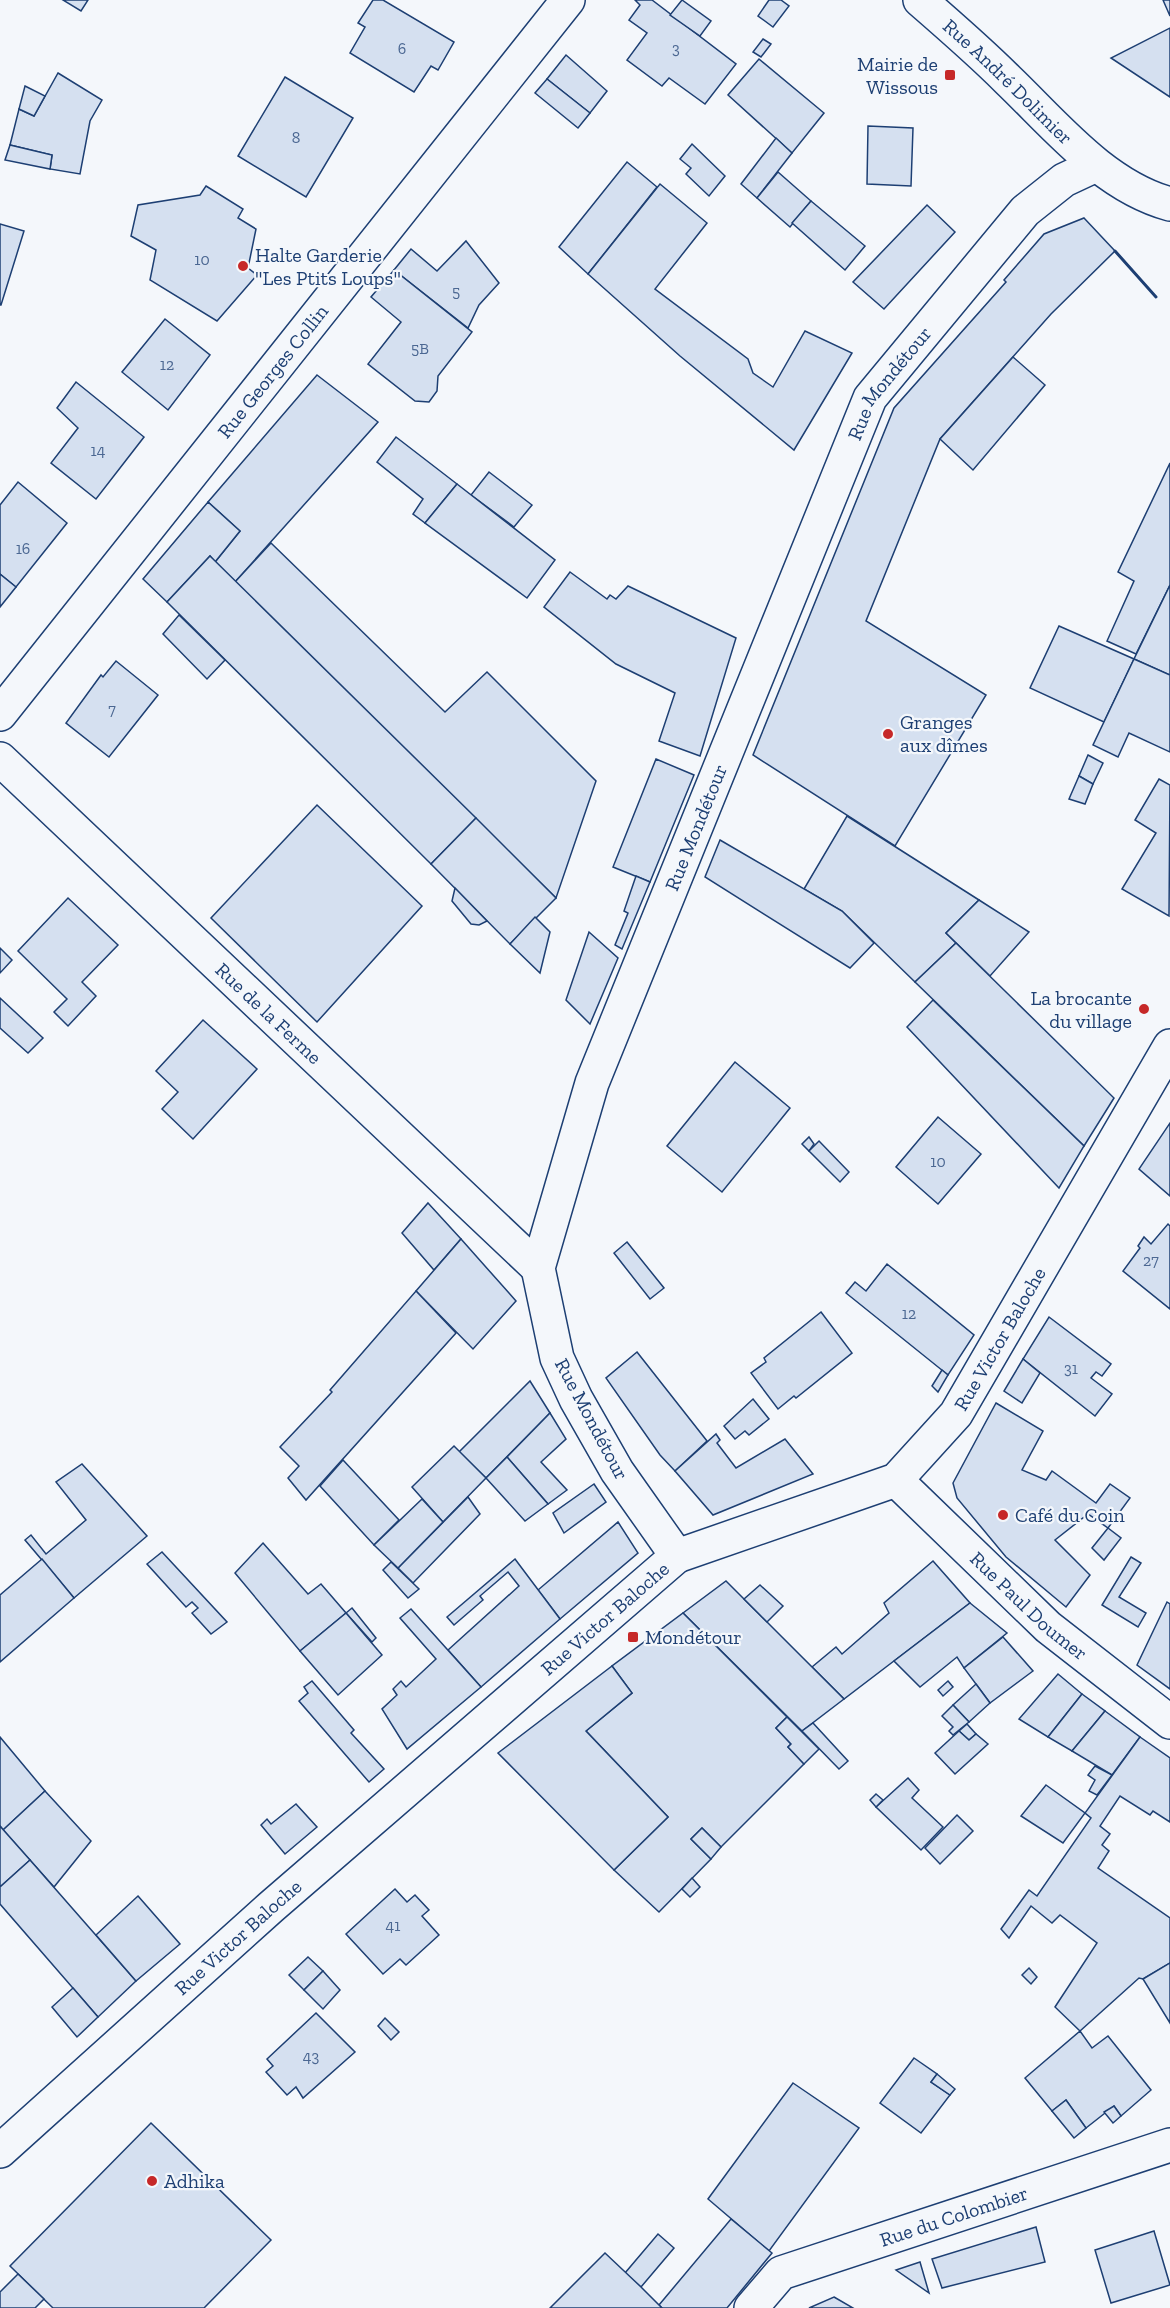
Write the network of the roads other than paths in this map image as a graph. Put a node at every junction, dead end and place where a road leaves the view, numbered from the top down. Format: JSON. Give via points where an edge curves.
{"nodes":[{"id":1,"x":568,"y":0,"type":"edge"},
{"id":2,"x":920,"y":0,"type":"edge"},
{"id":3,"x":1096,"y":165,"type":"junction"},
{"id":4,"x":1170,"y":204,"type":"edge"},
{"id":5,"x":0,"y":714,"type":"edge"},
{"id":6,"x":0,"y":759,"type":"edge"},
{"id":7,"x":1170,"y":1046,"type":"edge"},
{"id":8,"x":538,"y":1268,"type":"junction"},
{"id":9,"x":896,"y":1480,"type":"junction"},
{"id":10,"x":677,"y":1556,"type":"junction"},
{"id":11,"x":1170,"y":1722,"type":"edge"},
{"id":12,"x":1170,"y":2145,"type":"edge"},
{"id":13,"x":0,"y":2151,"type":"edge"},
{"id":14,"x":751,"y":2308,"type":"edge"}],
"edges":[{"from":1,"to":5,"type":"street","name":"Rue Georges Collin"},
{"from":2,"to":3,"type":"street","name":"Rue André Dolimier"},
{"from":3,"to":4,"type":"street","name":"Rue André Dolimier","via":[[1146,197]]},
{"from":3,"to":8,"type":"street","name":"Rue Mondétour","via":[[1064,180],[1025,211],[870,398],[592,1083]]},
{"from":6,"to":8,"type":"street","name":"Rue de la Ferme"},
{"from":7,"to":9,"type":"street","name":"Rue Victor Baloche","via":[[956,1414]]},
{"from":8,"to":10,"type":"street","name":"Rue Mondétour","via":[[556,1358],[576,1400],[617,1471]]},
{"from":9,"to":10,"type":"street","name":"Rue Victor Baloche"},
{"from":9,"to":11,"type":"street","name":"Rue Paul Doumer","via":[[1048,1627]]},
{"from":10,"to":13,"type":"street","name":"Rue Victor Baloche","via":[[271,1906]]},
{"from":12,"to":14,"type":"street","name":"Rue du Colombier","via":[[781,2273]]}]}
